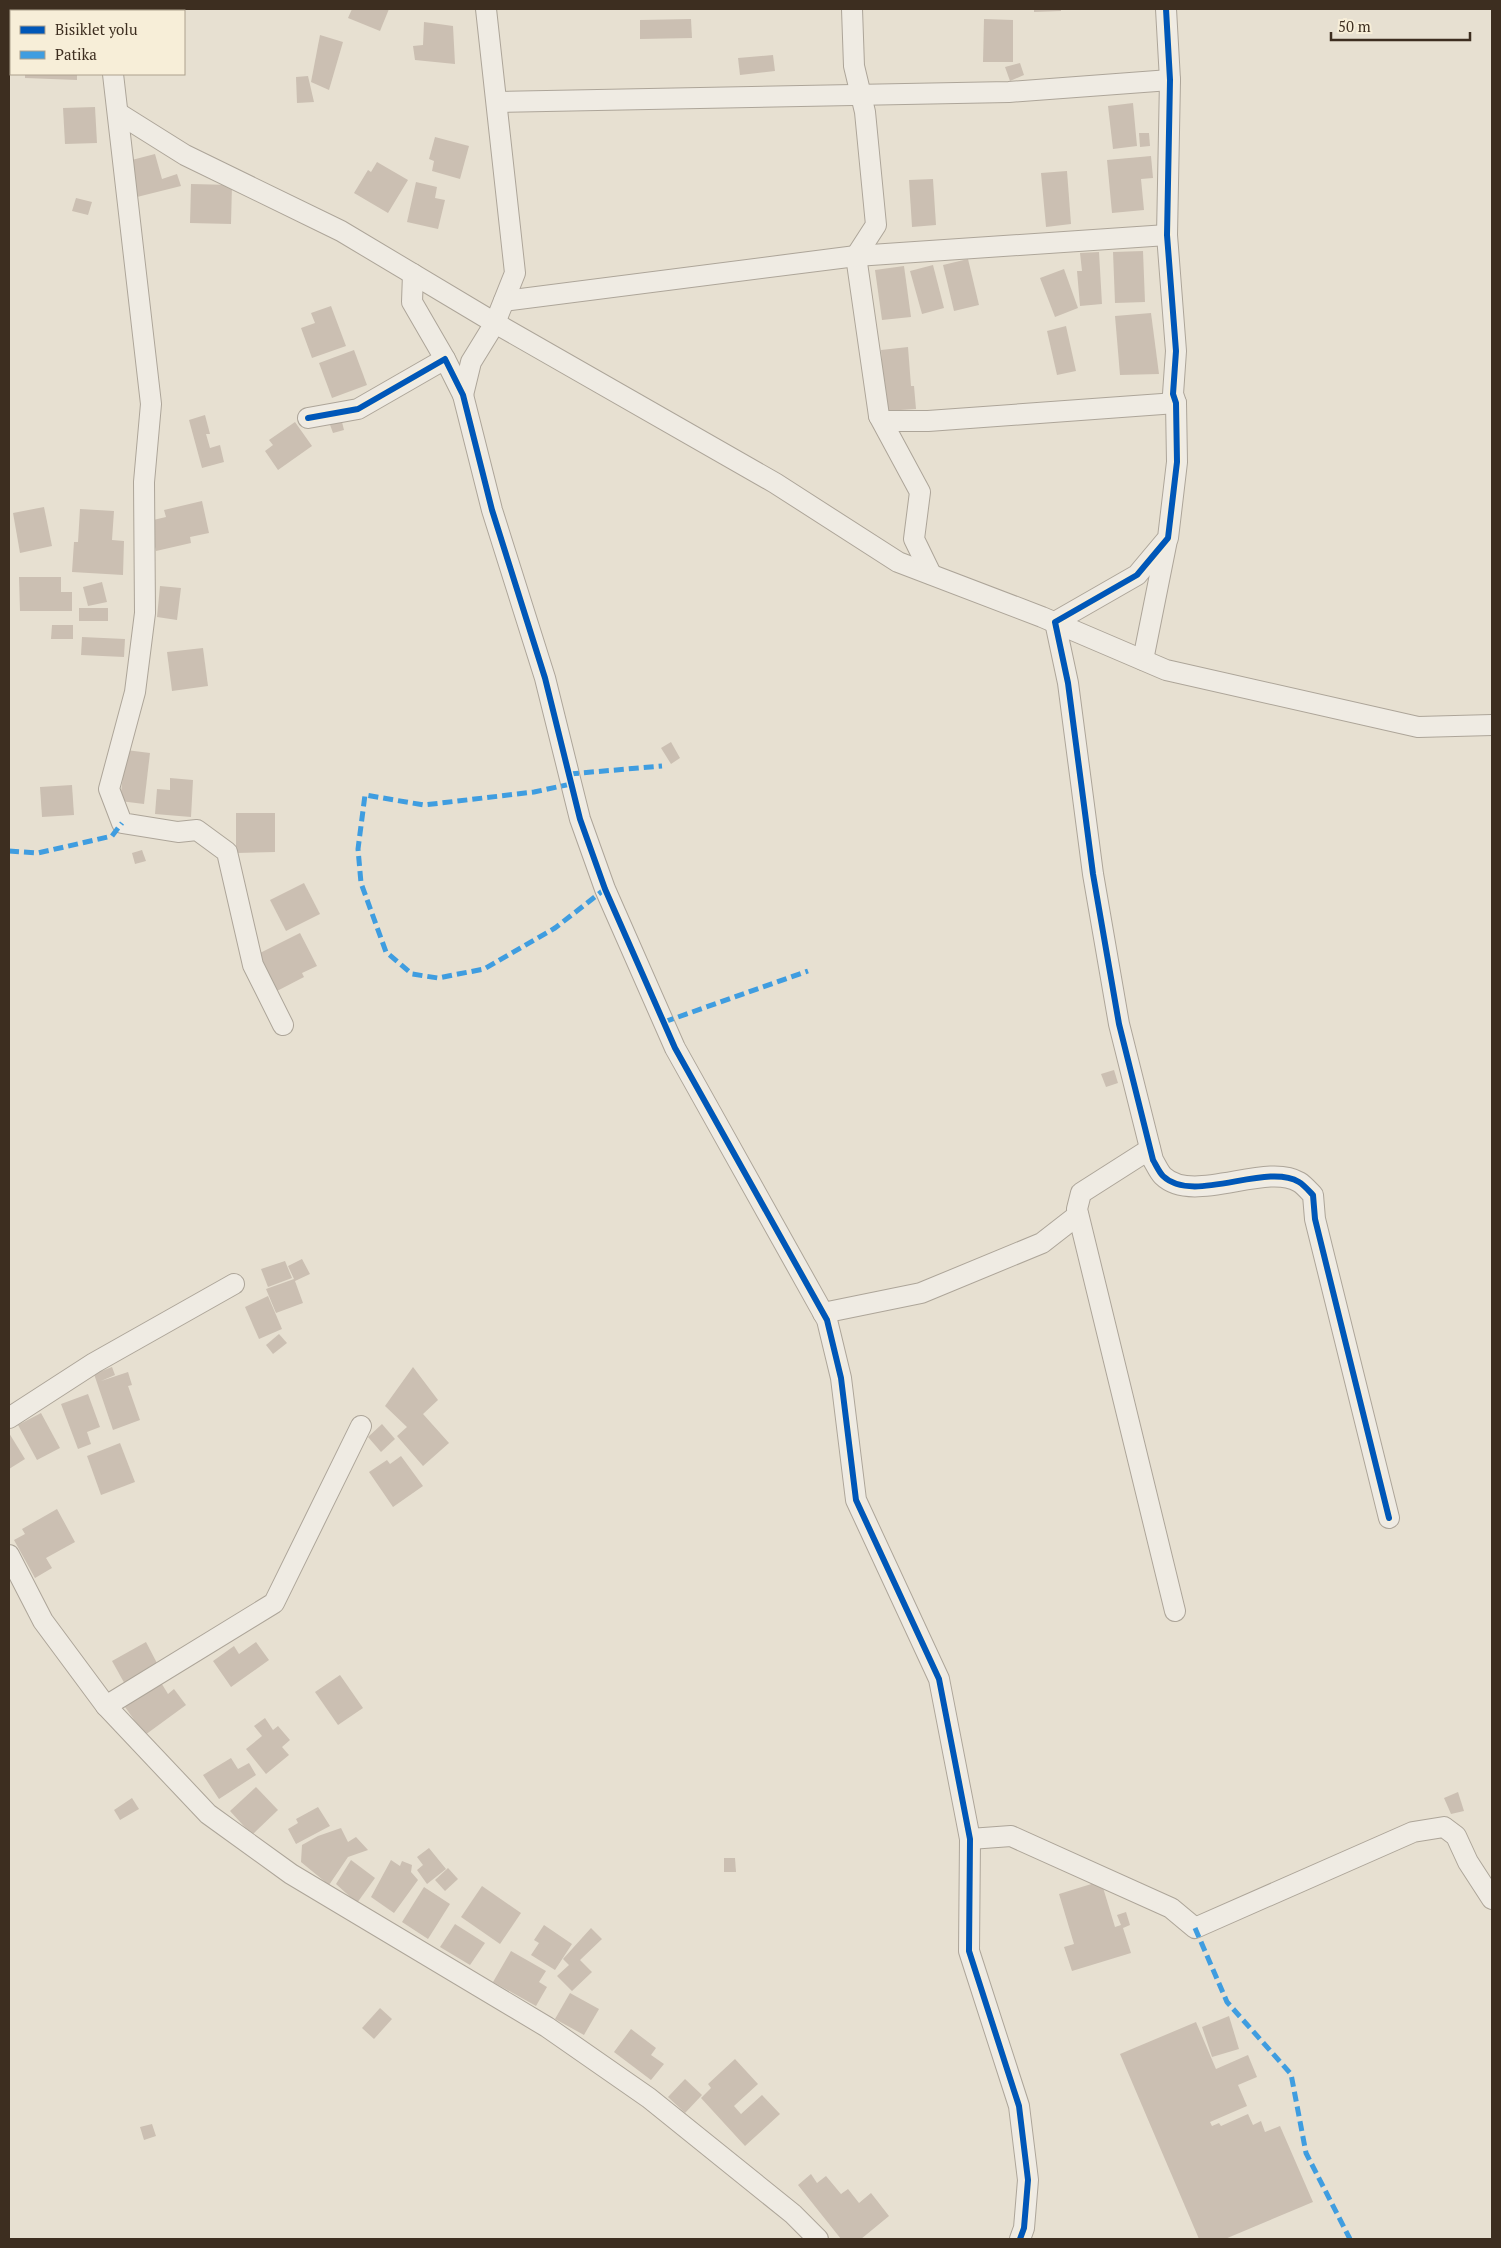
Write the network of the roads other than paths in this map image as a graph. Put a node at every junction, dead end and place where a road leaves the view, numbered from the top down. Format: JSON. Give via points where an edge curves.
{"nodes":[{"id":1,"x":486,"y":9,"type":"edge"},
{"id":2,"x":852,"y":9,"type":"edge"},
{"id":3,"x":1166,"y":9,"type":"edge"},
{"id":4,"x":113,"y":75,"type":"edge"},
{"id":5,"x":1170,"y":80,"type":"junction"},
{"id":6,"x":861,"y":96,"type":"junction"},
{"id":7,"x":497,"y":102,"type":"junction"},
{"id":8,"x":118,"y":113,"type":"junction"},
{"id":9,"x":1167,"y":235,"type":"junction"},
{"id":10,"x":856,"y":256,"type":"junction"},
{"id":11,"x":412,"y":274,"type":"junction"},
{"id":12,"x":504,"y":301,"type":"junction"},
{"id":13,"x":496,"y":323,"type":"junction"},
{"id":14,"x":445,"y":359,"type":"junction"},
{"id":15,"x":463,"y":394,"type":"junction"},
{"id":16,"x":1176,"y":403,"type":"junction"},
{"id":17,"x":879,"y":416,"type":"junction"},
{"id":18,"x":308,"y":418,"type":"dead end"},
{"id":19,"x":1168,"y":538,"type":"junction"},
{"id":20,"x":931,"y":574,"type":"junction"},
{"id":21,"x":1055,"y":622,"type":"junction"},
{"id":22,"x":1144,"y":660,"type":"junction"},
{"id":23,"x":1492,"y":725,"type":"edge"},
{"id":24,"x":282,"y":1025,"type":"dead end"},
{"id":25,"x":1150,"y":1149,"type":"junction"},
{"id":26,"x":1078,"y":1215,"type":"junction"},
{"id":27,"x":234,"y":1284,"type":"dead end"},
{"id":28,"x":823,"y":1313,"type":"junction"},
{"id":29,"x":9,"y":1418,"type":"edge"},
{"id":30,"x":362,"y":1426,"type":"dead end"},
{"id":31,"x":1389,"y":1518,"type":"dead end"},
{"id":32,"x":9,"y":1556,"type":"edge"},
{"id":33,"x":1175,"y":1611,"type":"dead end"},
{"id":34,"x":106,"y":1706,"type":"junction"},
{"id":35,"x":970,"y":1839,"type":"junction"},
{"id":36,"x":1492,"y":1899,"type":"edge"},
{"id":37,"x":818,"y":2239,"type":"edge"},
{"id":38,"x":1020,"y":2239,"type":"edge"}],
"edges":[{"from":1,"to":7,"type":"street"},
{"from":2,"to":6,"type":"street","via":[[854,66]]},
{"from":3,"to":5,"type":"street"},
{"from":4,"to":8,"type":"street"},
{"from":5,"to":6,"type":"street","via":[[1009,92]]},
{"from":5,"to":9,"type":"street"},
{"from":6,"to":7,"type":"street"},
{"from":6,"to":10,"type":"street","via":[[876,225]]},
{"from":7,"to":12,"type":"street","via":[[515,272]]},
{"from":8,"to":11,"type":"street","via":[[184,155],[341,231]]},
{"from":8,"to":24,"type":"street","via":[[151,404],[144,482],[145,613],[135,692],[110,789],[122,823],[178,832],[197,830],[227,852],[252,965]]},
{"from":9,"to":10,"type":"street"},
{"from":9,"to":16,"type":"street","via":[[1176,351],[1173,394]]},
{"from":10,"to":12,"type":"street"},
{"from":10,"to":17,"type":"street"},
{"from":11,"to":13,"type":"street"},
{"from":11,"to":14,"type":"street","via":[[412,302]]},
{"from":12,"to":13,"type":"street"},
{"from":13,"to":15,"type":"street","via":[[471,362]]},
{"from":13,"to":20,"type":"street","via":[[776,483],[898,562]]},
{"from":14,"to":15,"type":"street"},
{"from":14,"to":18,"type":"street","via":[[358,409]]},
{"from":15,"to":28,"type":"street","via":[[492,510],[545,678],[580,819],[605,889],[675,1048]]},
{"from":16,"to":17,"type":"street","via":[[928,421],[884,421]]},
{"from":16,"to":19,"type":"street","via":[[1177,462]]},
{"from":17,"to":20,"type":"street","via":[[920,492],[914,539]]},
{"from":19,"to":21,"type":"street","via":[[1137,575]]},
{"from":19,"to":22,"type":"street"},
{"from":20,"to":21,"type":"street"},
{"from":21,"to":22,"type":"street"},
{"from":21,"to":25,"type":"street","via":[[1068,682],[1093,874],[1119,1024]]},
{"from":22,"to":23,"type":"street","via":[[1166,670],[1418,727]]},
{"from":25,"to":26,"type":"street","via":[[1081,1193]]},
{"from":25,"to":31,"type":"street","via":[[1163,1176],[1179,1185],[1206,1186],[1270,1176],[1298,1181],[1313,1195],[1315,1219]]},
{"from":26,"to":28,"type":"street","via":[[1042,1243],[930,1289]]},
{"from":26,"to":33,"type":"street"},
{"from":27,"to":29,"type":"street","via":[[94,1363]]},
{"from":28,"to":35,"type":"street","via":[[841,1378],[856,1500],[939,1679]]},
{"from":30,"to":34,"type":"street","via":[[274,1603]]},
{"from":32,"to":34,"type":"street","via":[[43,1621]]},
{"from":34,"to":37,"type":"street","via":[[208,1814],[291,1874],[547,2026],[649,2098],[793,2214]]},
{"from":35,"to":36,"type":"street","via":[[1011,1836],[1171,1908],[1195,1928],[1414,1832],[1444,1827],[1456,1836]]},
{"from":35,"to":38,"type":"street","via":[[969,1951],[1019,2106],[1028,2180]]}]}
